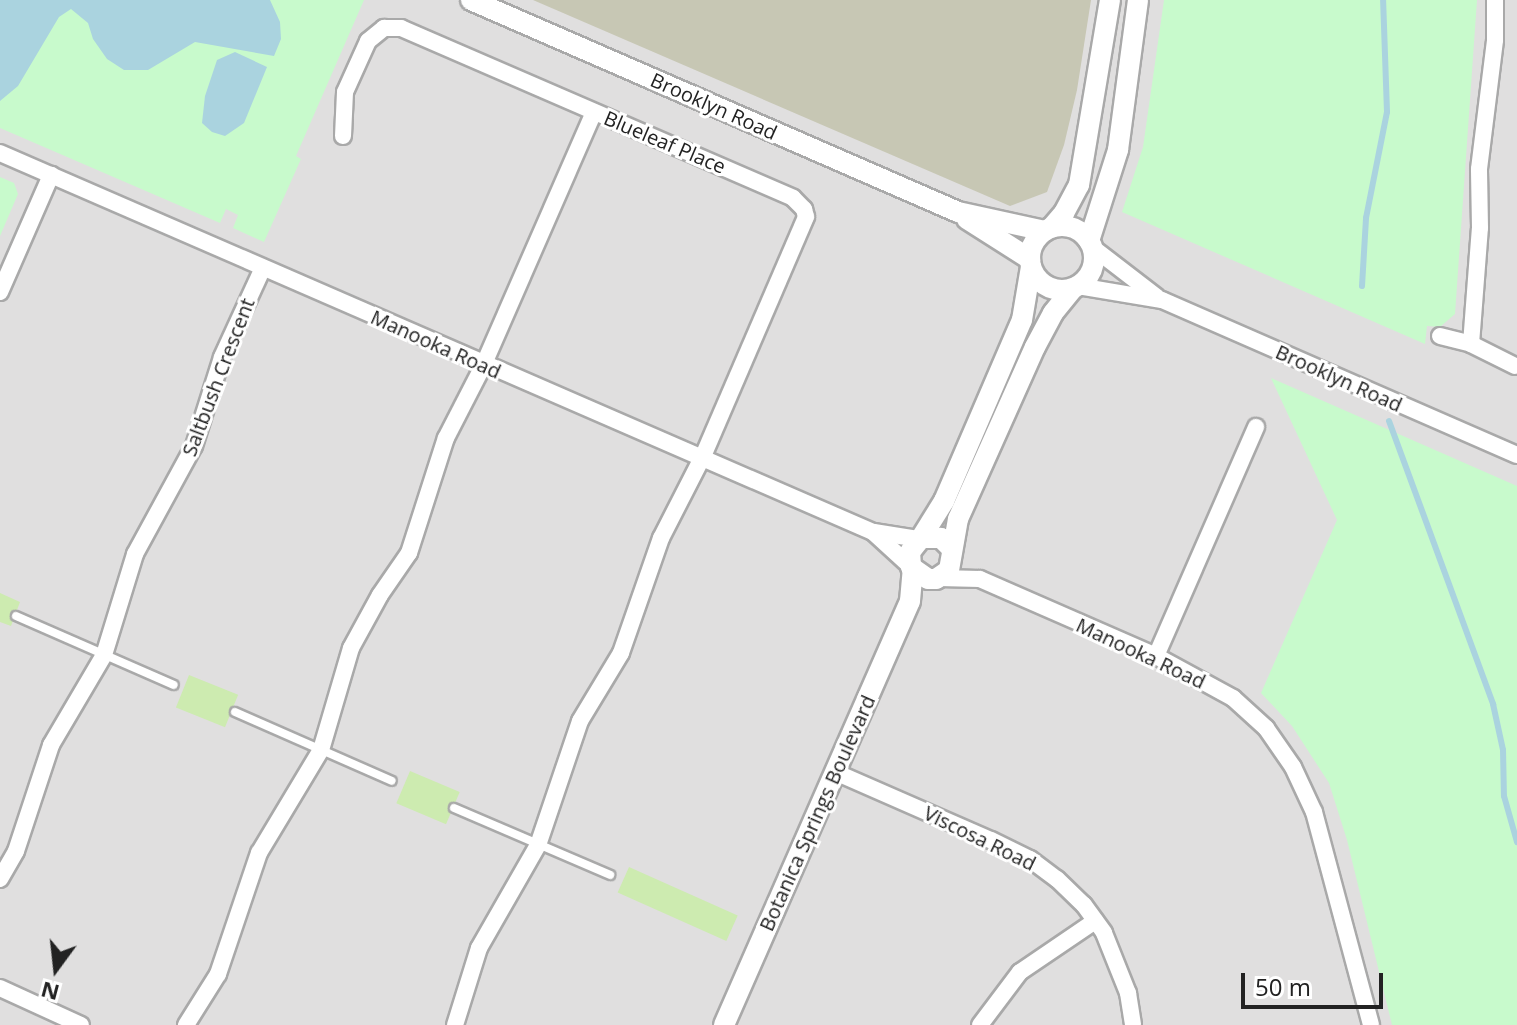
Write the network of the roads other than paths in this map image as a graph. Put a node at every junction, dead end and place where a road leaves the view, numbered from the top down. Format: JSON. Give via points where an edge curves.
{"nodes":[{"id":1,"x":471,"y":0,"type":"edge"},
{"id":2,"x":1110,"y":0,"type":"edge"},
{"id":3,"x":1138,"y":0,"type":"edge"},
{"id":4,"x":1495,"y":0,"type":"edge"},
{"id":5,"x":594,"y":112,"type":"junction"},
{"id":6,"x":343,"y":136,"type":"dead end"},
{"id":7,"x":0,"y":153,"type":"edge"},
{"id":8,"x":51,"y":175,"type":"junction"},
{"id":9,"x":958,"y":212,"type":"junction"},
{"id":10,"x":1048,"y":229,"type":"junction"},
{"id":11,"x":1091,"y":244,"type":"junction"},
{"id":12,"x":1030,"y":263,"type":"junction"},
{"id":13,"x":263,"y":268,"type":"junction"},
{"id":14,"x":1076,"y":287,"type":"junction"},
{"id":15,"x":0,"y":292,"type":"edge"},
{"id":16,"x":1162,"y":300,"type":"junction"},
{"id":17,"x":1440,"y":336,"type":"dead end"},
{"id":18,"x":1471,"y":344,"type":"junction"},
{"id":19,"x":483,"y":366,"type":"junction"},
{"id":20,"x":1515,"y":366,"type":"dead end"},
{"id":21,"x":1256,"y":427,"type":"dead end"},
{"id":22,"x":1517,"y":455,"type":"edge"},
{"id":23,"x":702,"y":458,"type":"junction"},
{"id":24,"x":873,"y":532,"type":"junction"},
{"id":25,"x":920,"y":539,"type":"junction"},
{"id":26,"x":952,"y":550,"type":"junction"},
{"id":27,"x":912,"y":568,"type":"junction"},
{"id":28,"x":937,"y":579,"type":"junction"},
{"id":29,"x":980,"y":579,"type":"junction"},
{"id":30,"x":910,"y":601,"type":"junction"},
{"id":31,"x":16,"y":616,"type":"dead end"},
{"id":32,"x":104,"y":655,"type":"junction"},
{"id":33,"x":1156,"y":656,"type":"junction"},
{"id":34,"x":174,"y":685,"type":"dead end"},
{"id":35,"x":235,"y":712,"type":"dead end"},
{"id":36,"x":321,"y":750,"type":"junction"},
{"id":37,"x":835,"y":772,"type":"junction"},
{"id":38,"x":392,"y":781,"type":"dead end"},
{"id":39,"x":454,"y":808,"type":"dead end"},
{"id":40,"x":538,"y":845,"type":"junction"},
{"id":41,"x":610,"y":875,"type":"dead end"},
{"id":42,"x":0,"y":879,"type":"edge"},
{"id":43,"x":1095,"y":921,"type":"junction"},
{"id":44,"x":0,"y":988,"type":"edge"},
{"id":45,"x":81,"y":1025,"type":"edge"},
{"id":46,"x":186,"y":1025,"type":"edge"},
{"id":47,"x":455,"y":1025,"type":"edge"},
{"id":48,"x":724,"y":1025,"type":"edge"},
{"id":49,"x":980,"y":1025,"type":"edge"},
{"id":50,"x":1133,"y":1025,"type":"edge"},
{"id":51,"x":1371,"y":1025,"type":"edge"}],
"edges":[{"from":1,"to":9,"type":"street","name":"Brooklyn Road"},
{"from":2,"to":10,"type":"street","via":[[1079,185]]},
{"from":3,"to":11,"type":"street","via":[[1118,150]]},
{"from":4,"to":18,"type":"street","via":[[1479,169]]},
{"from":5,"to":6,"type":"street","name":"Blueleaf Place","via":[[392,27],[375,32],[368,41],[345,92]]},
{"from":5,"to":19,"type":"street"},
{"from":5,"to":23,"type":"street","name":"Blueleaf Place","via":[[793,198],[804,209],[804,227]]},
{"from":7,"to":8,"type":"street","name":"Manooka Road"},
{"from":8,"to":13,"type":"street","name":"Manooka Road"},
{"from":8,"to":15,"type":"street"},
{"from":9,"to":10,"type":"street","name":"Brooklyn Road"},
{"from":9,"to":12,"type":"street","name":"Brooklyn Road"},
{"from":10,"to":11,"type":"street","via":[[1072,228]]},
{"from":10,"to":12,"type":"street","via":[[1033,243]]},
{"from":11,"to":14,"type":"street","via":[[1090,273]]},
{"from":11,"to":16,"type":"street","name":"Brooklyn Road"},
{"from":12,"to":14,"type":"street","via":[[1052,289]]},
{"from":12,"to":25,"type":"street","via":[[1022,320],[944,501]]},
{"from":13,"to":19,"type":"street","name":"Manooka Road"},
{"from":13,"to":32,"type":"street","name":"Saltbush Crescent","via":[[222,357],[194,446],[135,554]]},
{"from":14,"to":16,"type":"street","name":"Brooklyn Road"},
{"from":14,"to":26,"type":"street","via":[[1053,313],[1035,347],[958,519]]},
{"from":16,"to":22,"type":"street","name":"Brooklyn Road"},
{"from":17,"to":18,"type":"street"},
{"from":18,"to":20,"type":"street"},
{"from":19,"to":23,"type":"street","name":"Manooka Road"},
{"from":19,"to":36,"type":"street","via":[[446,438],[409,553],[351,648]]},
{"from":21,"to":33,"type":"street"},
{"from":23,"to":24,"type":"street","name":"Manooka Road"},
{"from":23,"to":40,"type":"street","via":[[661,538],[621,653],[580,721]]},
{"from":24,"to":25,"type":"street","name":"Manooka Road"},
{"from":24,"to":27,"type":"street","name":"Manooka Road"},
{"from":25,"to":26,"type":"street","via":[[941,538]]},
{"from":25,"to":27,"type":"street","via":[[910,552]]},
{"from":26,"to":28,"type":"street","via":[[949,570]]},
{"from":26,"to":29,"type":"street","name":"Manooka Road"},
{"from":27,"to":28,"type":"street","via":[[920,577]]},
{"from":27,"to":30,"type":"street","name":"Botanica Springs Boulevard"},
{"from":28,"to":29,"type":"street","name":"Manooka Road"},
{"from":28,"to":30,"type":"street","name":"Botanica Springs Boulevard"},
{"from":29,"to":33,"type":"street","name":"Manooka Road"},
{"from":30,"to":37,"type":"street","name":"Botanica Springs Boulevard"},
{"from":31,"to":32,"type":"lane"},
{"from":32,"to":34,"type":"lane"},
{"from":32,"to":42,"type":"street","name":"Saltbush Crescent","via":[[51,745],[16,851]]},
{"from":33,"to":51,"type":"street","name":"Manooka Road","via":[[1233,698],[1266,728],[1293,767],[1327,851]]},
{"from":35,"to":36,"type":"lane"},
{"from":36,"to":38,"type":"lane"},
{"from":36,"to":46,"type":"street","via":[[259,853],[218,974]]},
{"from":37,"to":43,"type":"street","name":"Viscosa Road","via":[[1030,859],[1057,879]]},
{"from":37,"to":48,"type":"street","name":"Botanica Springs Boulevard"},
{"from":39,"to":40,"type":"lane"},
{"from":40,"to":41,"type":"lane"},
{"from":40,"to":47,"type":"street","via":[[479,948]]},
{"from":43,"to":49,"type":"street","via":[[1020,972]]},
{"from":43,"to":50,"type":"street","name":"Viscosa Road","via":[[1118,963]]},
{"from":44,"to":45,"type":"street"}]}
